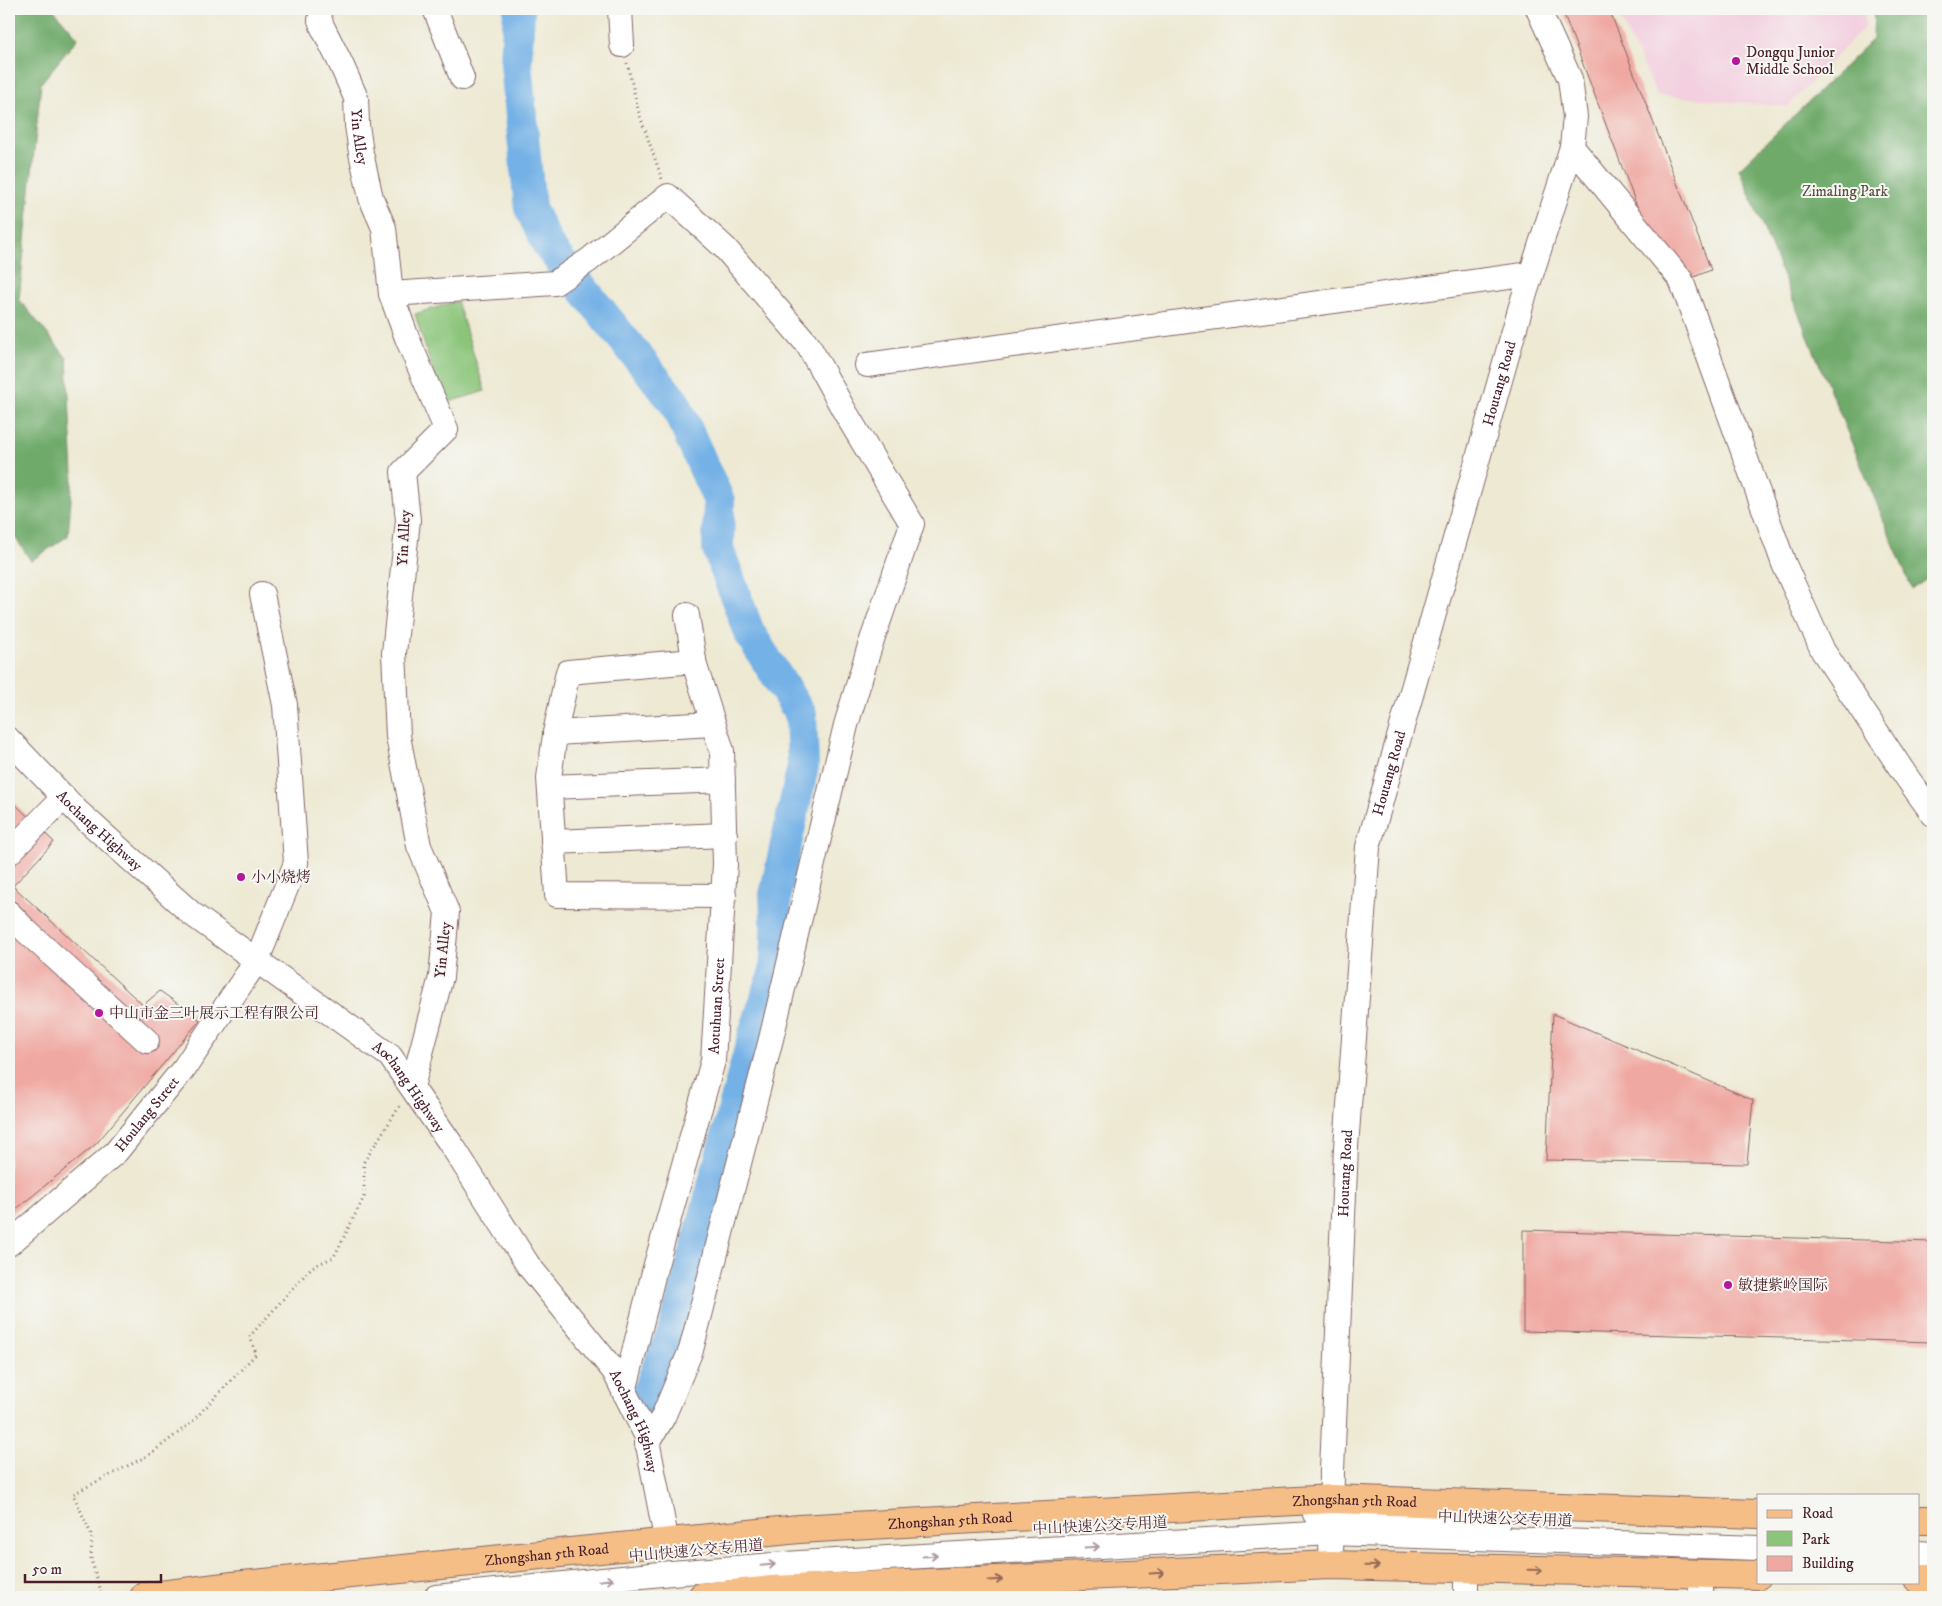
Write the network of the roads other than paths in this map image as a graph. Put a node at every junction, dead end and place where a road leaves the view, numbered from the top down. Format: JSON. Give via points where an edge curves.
{"nodes":[{"id":1,"x":435,"y":9,"type":"edge"},
{"id":2,"x":620,"y":9,"type":"edge"},
{"id":3,"x":1538,"y":9,"type":"edge"},
{"id":4,"x":320,"y":20,"type":"dead end"},
{"id":5,"x":622,"y":45,"type":"road end"},
{"id":6,"x":462,"y":78,"type":"dead end"},
{"id":7,"x":1572,"y":147,"type":"junction"},
{"id":8,"x":1531,"y":274,"type":"junction"},
{"id":9,"x":391,"y":294,"type":"junction"},
{"id":10,"x":867,"y":366,"type":"dead end"},
{"id":11,"x":262,"y":594,"type":"dead end"},
{"id":12,"x":687,"y":615,"type":"dead end"},
{"id":13,"x":694,"y":661,"type":"junction"},
{"id":14,"x":713,"y":724,"type":"junction"},
{"id":15,"x":555,"y":733,"type":"junction"},
{"id":16,"x":9,"y":740,"type":"edge"},
{"id":17,"x":723,"y":780,"type":"junction"},
{"id":18,"x":550,"y":787,"type":"junction"},
{"id":19,"x":64,"y":797,"type":"junction"},
{"id":20,"x":1933,"y":814,"type":"edge"},
{"id":21,"x":725,"y":835,"type":"junction"},
{"id":22,"x":554,"y":842,"type":"junction"},
{"id":23,"x":9,"y":853,"type":"edge"},
{"id":24,"x":724,"y":896,"type":"junction"},
{"id":25,"x":9,"y":913,"type":"edge"},
{"id":26,"x":257,"y":960,"type":"junction"},
{"id":27,"x":146,"y":1041,"type":"dead end"},
{"id":28,"x":412,"y":1087,"type":"junction"},
{"id":29,"x":9,"y":1244,"type":"edge"},
{"id":30,"x":624,"y":1392,"type":"junction"},
{"id":31,"x":647,"y":1444,"type":"junction"},
{"id":32,"x":1757,"y":1514,"type":"edge"},
{"id":33,"x":1331,"y":1515,"type":"junction"},
{"id":34,"x":1920,"y":1520,"type":"edge"},
{"id":35,"x":1933,"y":1520,"type":"edge"},
{"id":36,"x":1757,"y":1527,"type":"edge"},
{"id":37,"x":1920,"y":1533,"type":"edge"},
{"id":38,"x":1933,"y":1533,"type":"edge"},
{"id":39,"x":667,"y":1543,"type":"junction"},
{"id":40,"x":1757,"y":1548,"type":"edge"},
{"id":41,"x":1920,"y":1553,"type":"edge"},
{"id":42,"x":1933,"y":1554,"type":"edge"},
{"id":43,"x":1331,"y":1565,"type":"junction"},
{"id":44,"x":1466,"y":1568,"type":"junction"},
{"id":45,"x":1757,"y":1575,"type":"edge"},
{"id":46,"x":1920,"y":1579,"type":"edge"},
{"id":47,"x":1933,"y":1579,"type":"edge"},
{"id":48,"x":1701,"y":1585,"type":"edge"},
{"id":49,"x":821,"y":1593,"type":"edge"},
{"id":50,"x":144,"y":1597,"type":"edge"},
{"id":51,"x":235,"y":1597,"type":"edge"},
{"id":52,"x":436,"y":1597,"type":"edge"},
{"id":53,"x":702,"y":1597,"type":"edge"},
{"id":54,"x":1466,"y":1597,"type":"edge"}],
"edges":[{"from":1,"to":6,"type":"street"},
{"from":2,"to":5,"type":"street"},
{"from":3,"to":7,"type":"street","name":"Houtang Road","via":[[1570,79],[1575,117]]},
{"from":4,"to":9,"type":"street","name":"Yin Alley","via":[[356,98],[361,153],[371,198],[384,228]]},
{"from":7,"to":8,"type":"street","name":"Houtang Road"},
{"from":7,"to":20,"type":"street","via":[[1681,280],[1784,564],[1823,651]]},
{"from":8,"to":10,"type":"street"},
{"from":8,"to":33,"type":"street","name":"Houtang Road","via":[[1368,847],[1346,1146]]},
{"from":9,"to":28,"type":"street","name":"Yin Alley","via":[[446,429],[403,472],[408,520],[394,653],[398,736],[420,846],[447,912],[441,978]]},
{"from":9,"to":31,"type":"street","via":[[555,283],[668,196],[725,248],[808,345],[912,524],[846,725],[771,1038],[691,1350],[663,1417]]},
{"from":11,"to":26,"type":"street","name":"Houlang Street","via":[[285,705],[296,863]]},
{"from":12,"to":13,"type":"street","name":"Aotuhuan Street"},
{"from":13,"to":14,"type":"street","name":"Aotuhuan Street"},
{"from":13,"to":15,"type":"street","via":[[568,672]]},
{"from":14,"to":15,"type":"street"},
{"from":14,"to":17,"type":"street","name":"Aotuhuan Street","via":[[722,751]]},
{"from":15,"to":18,"type":"street"},
{"from":16,"to":19,"type":"street","name":"Aochang Highway"},
{"from":17,"to":18,"type":"street"},
{"from":17,"to":21,"type":"street","name":"Aotuhuan Street"},
{"from":18,"to":22,"type":"street"},
{"from":19,"to":23,"type":"street"},
{"from":19,"to":26,"type":"street","name":"Aochang Highway","via":[[192,914]]},
{"from":21,"to":22,"type":"street"},
{"from":21,"to":24,"type":"street","name":"Aotuhuan Street"},
{"from":22,"to":24,"type":"street","via":[[557,894]]},
{"from":24,"to":30,"type":"street","name":"Aotuhuan Street","via":[[713,1061]]},
{"from":25,"to":27,"type":"street"},
{"from":26,"to":28,"type":"street","name":"Aochang Highway","via":[[390,1056]]},
{"from":26,"to":29,"type":"street","name":"Houlang Street","via":[[185,1067],[116,1152]]},
{"from":28,"to":30,"type":"street","name":"Aochang Highway","via":[[528,1265],[614,1371]]},
{"from":30,"to":31,"type":"street","name":"Aochang Highway","via":[[646,1435]]},
{"from":31,"to":39,"type":"street","name":"Aochang Highway"},
{"from":32,"to":33,"type":"main road","name":"Zhongshan 5th Road"},
{"from":33,"to":36,"type":"street","name":"中山快速公交专用道"},
{"from":33,"to":39,"type":"main road","name":"Zhongshan 5th Road","via":[[799,1530]]},
{"from":33,"to":40,"type":"street","name":"中山快速公交专用道"},
{"from":33,"to":43,"type":"street","name":"Houtang Road"},
{"from":33,"to":51,"type":"street","name":"中山快速公交专用道","via":[[788,1543]]},
{"from":52,"to":33,"type":"street","name":"中山快速公交专用道","one_way":true},
{"from":34,"to":35,"type":"main road"},
{"from":37,"to":38,"type":"street"},
{"from":39,"to":50,"type":"main road","name":"Zhongshan 5th Road"},
{"from":41,"to":42,"type":"street"},
{"from":43,"to":44,"type":"main road","one_way":true},
{"from":49,"to":43,"type":"main road","one_way":true},
{"from":44,"to":48,"type":"main road","one_way":true},
{"from":44,"to":54,"type":"street"},
{"from":45,"to":48,"type":"main road"},
{"from":46,"to":47,"type":"main road"},
{"from":49,"to":53,"type":"main road","via":[[772,1590]]}]}
